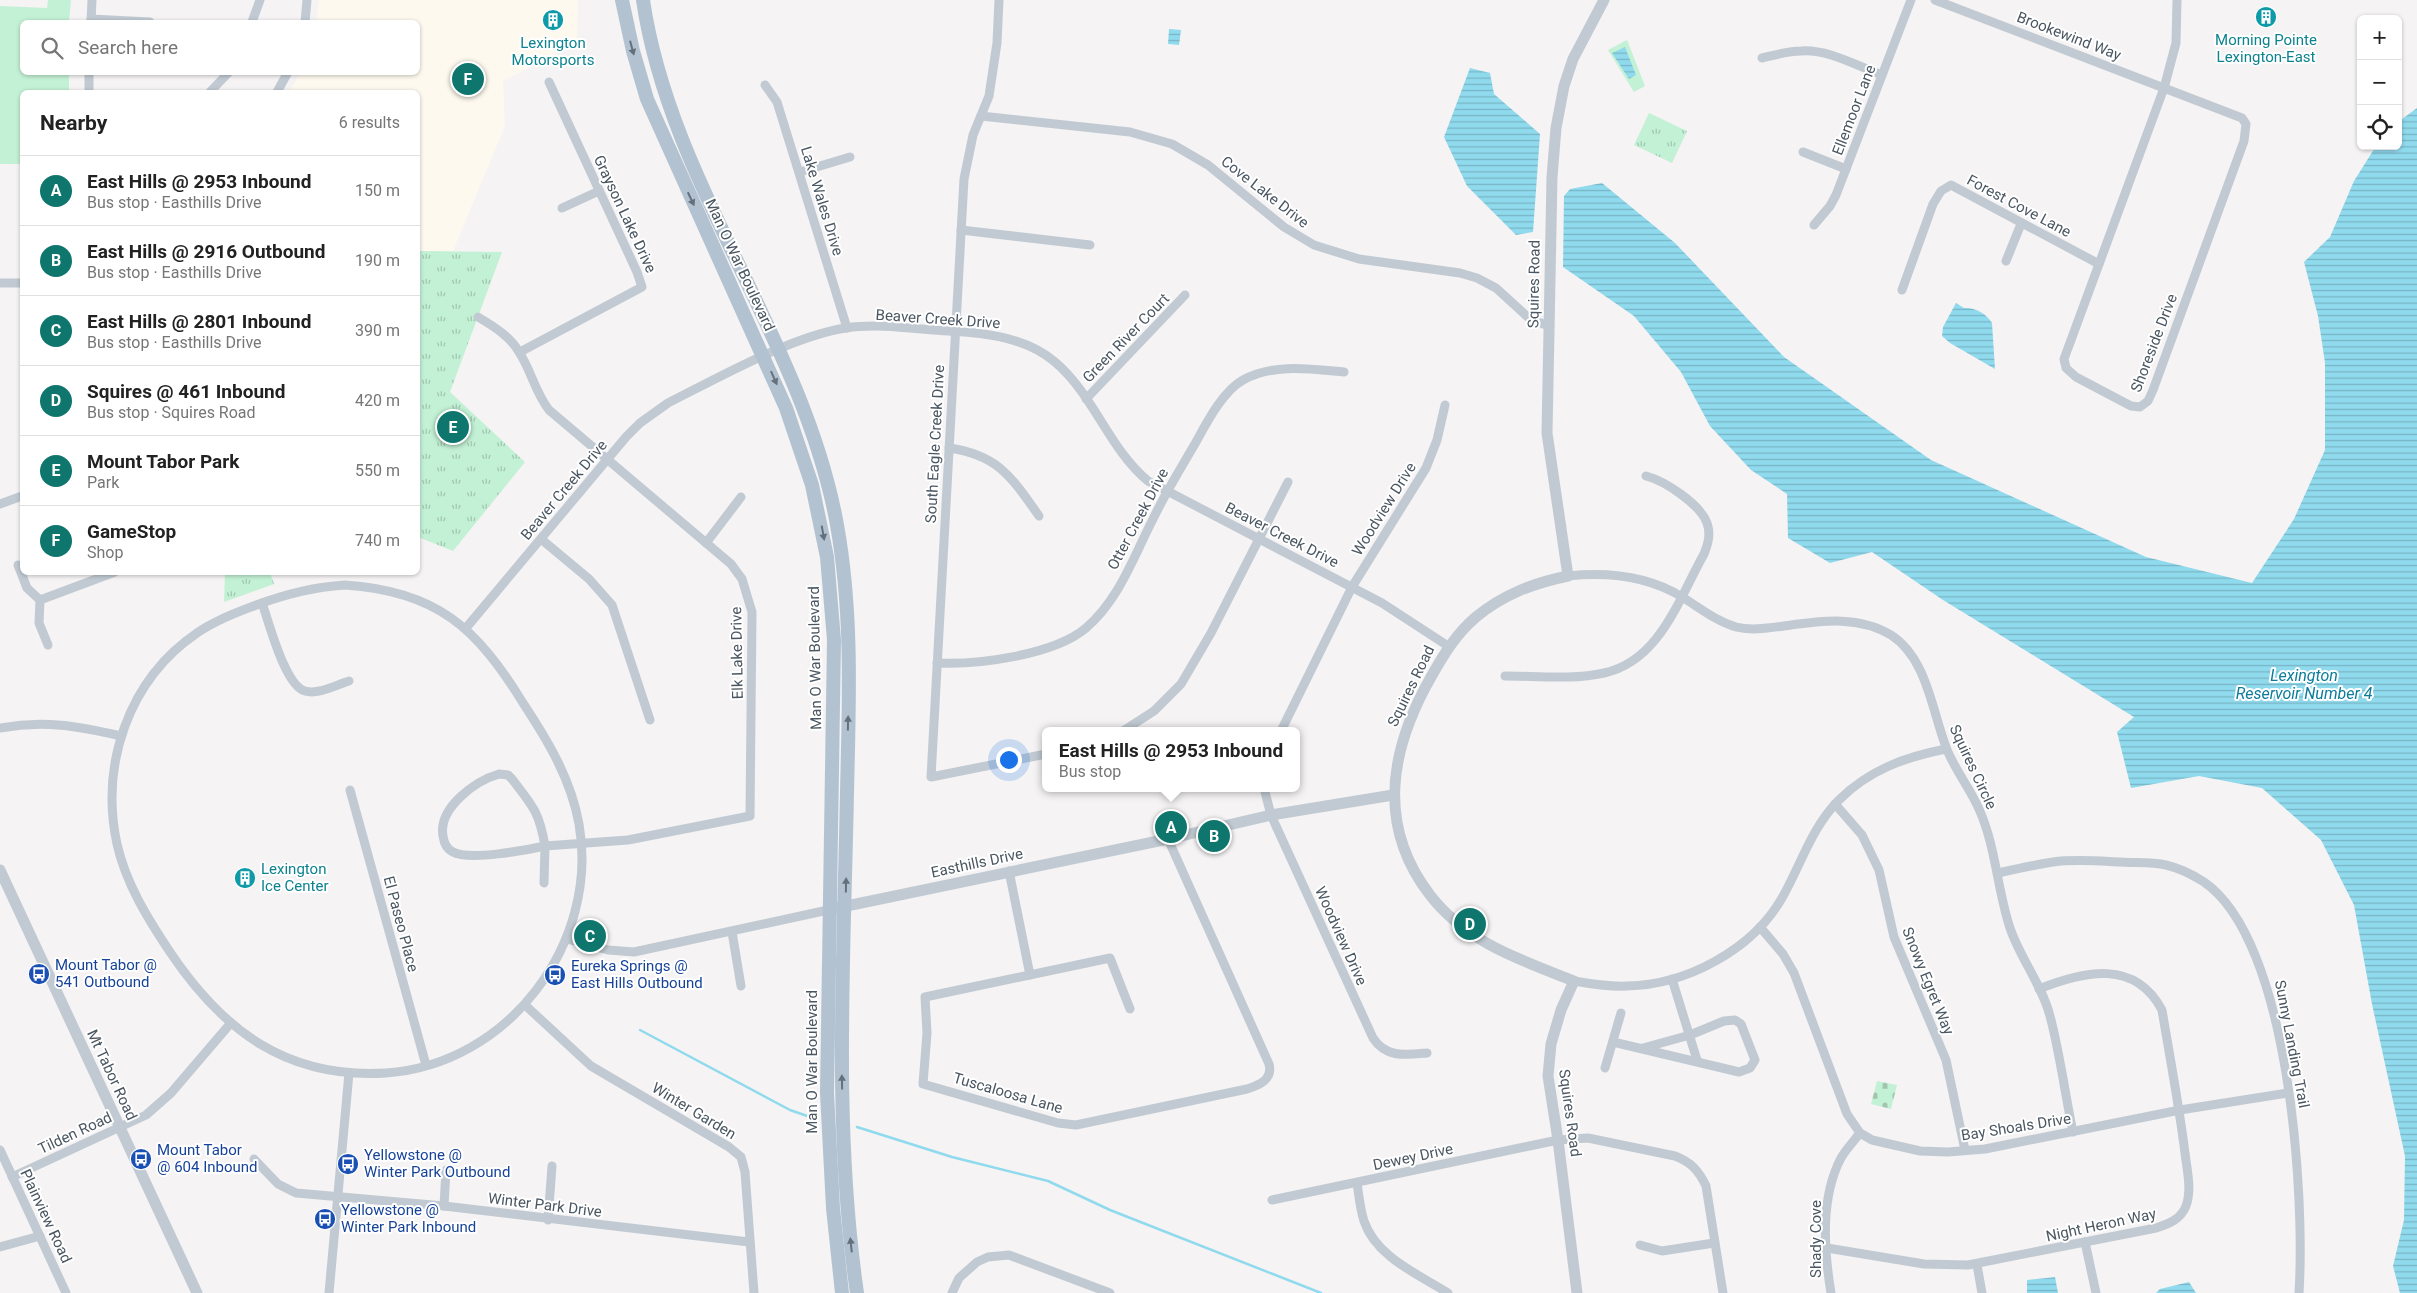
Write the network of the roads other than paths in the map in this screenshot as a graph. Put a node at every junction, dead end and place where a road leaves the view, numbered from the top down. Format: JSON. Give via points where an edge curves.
{"nodes":[{"id":1,"x":92,"y":0,"type":"edge"},
{"id":2,"x":260,"y":0,"type":"edge"},
{"id":3,"x":307,"y":0,"type":"edge"},
{"id":4,"x":622,"y":0,"type":"edge"},
{"id":5,"x":643,"y":0,"type":"edge"},
{"id":6,"x":999,"y":0,"type":"edge"},
{"id":7,"x":1604,"y":0,"type":"edge"},
{"id":8,"x":1911,"y":0,"type":"edge"},
{"id":9,"x":1935,"y":0,"type":"edge"},
{"id":10,"x":2177,"y":0,"type":"edge"},
{"id":11,"x":91,"y":20,"type":"edge"},
{"id":12,"x":253,"y":20,"type":"edge"},
{"id":13,"x":305,"y":20,"type":"edge"},
{"id":14,"x":1762,"y":58,"type":"dead end"},
{"id":15,"x":89,"y":75,"type":"edge"},
{"id":16,"x":226,"y":75,"type":"edge"},
{"id":17,"x":286,"y":75,"type":"edge"},
{"id":18,"x":1882,"y":75,"type":"junction"},
{"id":19,"x":549,"y":82,"type":"dead end"},
{"id":20,"x":766,"y":85,"type":"dead end"},
{"id":21,"x":2164,"y":88,"type":"junction"},
{"id":22,"x":89,"y":90,"type":"edge"},
{"id":23,"x":212,"y":90,"type":"edge"},
{"id":24,"x":278,"y":90,"type":"edge"},
{"id":25,"x":981,"y":116,"type":"junction"},
{"id":26,"x":1804,"y":152,"type":"dead end"},
{"id":27,"x":850,"y":157,"type":"dead end"},
{"id":28,"x":1846,"y":169,"type":"junction"},
{"id":29,"x":800,"y":172,"type":"junction"},
{"id":30,"x":599,"y":190,"type":"junction"},
{"id":31,"x":562,"y":208,"type":"dead end"},
{"id":32,"x":2021,"y":224,"type":"junction"},
{"id":33,"x":1814,"y":225,"type":"dead end"},
{"id":34,"x":961,"y":230,"type":"junction"},
{"id":35,"x":1090,"y":245,"type":"dead end"},
{"id":36,"x":2006,"y":261,"type":"dead end"},
{"id":37,"x":2099,"y":264,"type":"junction"},
{"id":38,"x":0,"y":283,"type":"edge"},
{"id":39,"x":20,"y":283,"type":"edge"},
{"id":40,"x":1902,"y":290,"type":"dead end"},
{"id":41,"x":1185,"y":295,"type":"dead end"},
{"id":42,"x":478,"y":317,"type":"dead end"},
{"id":43,"x":1549,"y":326,"type":"junction"},
{"id":44,"x":847,"y":328,"type":"junction"},
{"id":45,"x":955,"y":332,"type":"junction"},
{"id":46,"x":778,"y":350,"type":"junction"},
{"id":47,"x":520,"y":352,"type":"junction"},
{"id":48,"x":764,"y":356,"type":"junction"},
{"id":49,"x":1344,"y":372,"type":"dead end"},
{"id":50,"x":1086,"y":399,"type":"junction"},
{"id":51,"x":1444,"y":405,"type":"dead end"},
{"id":52,"x":949,"y":448,"type":"junction"},
{"id":53,"x":608,"y":460,"type":"junction"},
{"id":54,"x":1646,"y":476,"type":"dead end"},
{"id":55,"x":1288,"y":482,"type":"dead end"},
{"id":56,"x":1167,"y":492,"type":"junction"},
{"id":57,"x":20,"y":497,"type":"edge"},
{"id":58,"x":741,"y":497,"type":"dead end"},
{"id":59,"x":0,"y":504,"type":"edge"},
{"id":60,"x":1039,"y":516,"type":"dead end"},
{"id":61,"x":541,"y":539,"type":"junction"},
{"id":62,"x":1259,"y":539,"type":"junction"},
{"id":63,"x":706,"y":543,"type":"junction"},
{"id":64,"x":18,"y":565,"type":"dead end"},
{"id":65,"x":20,"y":570,"type":"edge"},
{"id":66,"x":22,"y":575,"type":"edge"},
{"id":67,"x":108,"y":575,"type":"edge"},
{"id":68,"x":1568,"y":576,"type":"junction"},
{"id":69,"x":1352,"y":587,"type":"junction"},
{"id":70,"x":1681,"y":596,"type":"junction"},
{"id":71,"x":40,"y":600,"type":"junction"},
{"id":72,"x":262,"y":603,"type":"junction"},
{"id":73,"x":466,"y":628,"type":"junction"},
{"id":74,"x":48,"y":645,"type":"dead end"},
{"id":75,"x":1448,"y":646,"type":"junction"},
{"id":76,"x":937,"y":663,"type":"junction"},
{"id":77,"x":1505,"y":676,"type":"dead end"},
{"id":78,"x":349,"y":681,"type":"dead end"},
{"id":79,"x":650,"y":720,"type":"dead end"},
{"id":80,"x":1129,"y":727,"type":"edge"},
{"id":81,"x":1283,"y":727,"type":"edge"},
{"id":82,"x":0,"y":728,"type":"edge"},
{"id":83,"x":121,"y":736,"type":"junction"},
{"id":84,"x":1946,"y":748,"type":"junction"},
{"id":85,"x":1042,"y":755,"type":"edge"},
{"id":86,"x":350,"y":790,"type":"dead end"},
{"id":87,"x":1265,"y":792,"type":"edge"},
{"id":88,"x":1393,"y":795,"type":"junction"},
{"id":89,"x":1835,"y":804,"type":"junction"},
{"id":90,"x":1271,"y":814,"type":"junction"},
{"id":91,"x":1168,"y":839,"type":"junction"},
{"id":92,"x":582,"y":843,"type":"junction"},
{"id":93,"x":545,"y":846,"type":"junction"},
{"id":94,"x":0,"y":870,"type":"edge"},
{"id":95,"x":1009,"y":871,"type":"junction"},
{"id":96,"x":1998,"y":873,"type":"junction"},
{"id":97,"x":544,"y":883,"type":"dead end"},
{"id":98,"x":845,"y":906,"type":"junction"},
{"id":99,"x":828,"y":910,"type":"junction"},
{"id":100,"x":1760,"y":927,"type":"junction"},
{"id":101,"x":732,"y":932,"type":"junction"},
{"id":102,"x":567,"y":938,"type":"junction"},
{"id":103,"x":1030,"y":975,"type":"junction"},
{"id":104,"x":1672,"y":979,"type":"junction"},
{"id":105,"x":1574,"y":981,"type":"junction"},
{"id":106,"x":741,"y":986,"type":"dead end"},
{"id":107,"x":2039,"y":989,"type":"junction"},
{"id":108,"x":525,"y":1005,"type":"junction"},
{"id":109,"x":1130,"y":1009,"type":"dead end"},
{"id":110,"x":1621,"y":1013,"type":"dead end"},
{"id":111,"x":230,"y":1024,"type":"junction"},
{"id":112,"x":1690,"y":1036,"type":"junction"},
{"id":113,"x":1612,"y":1042,"type":"junction"},
{"id":114,"x":1643,"y":1048,"type":"junction"},
{"id":115,"x":1427,"y":1053,"type":"dead end"},
{"id":116,"x":1697,"y":1060,"type":"junction"},
{"id":117,"x":426,"y":1065,"type":"junction"},
{"id":118,"x":1606,"y":1068,"type":"dead end"},
{"id":119,"x":349,"y":1073,"type":"junction"},
{"id":120,"x":2288,"y":1093,"type":"junction"},
{"id":121,"x":2180,"y":1110,"type":"junction"},
{"id":122,"x":119,"y":1127,"type":"junction"},
{"id":123,"x":2072,"y":1132,"type":"junction"},
{"id":124,"x":1860,"y":1134,"type":"junction"},
{"id":125,"x":1558,"y":1140,"type":"junction"},
{"id":126,"x":0,"y":1150,"type":"edge"},
{"id":127,"x":1965,"y":1150,"type":"junction"},
{"id":128,"x":254,"y":1159,"type":"dead end"},
{"id":129,"x":552,"y":1166,"type":"dead end"},
{"id":130,"x":446,"y":1170,"type":"dead end"},
{"id":131,"x":12,"y":1177,"type":"junction"},
{"id":132,"x":1358,"y":1183,"type":"junction"},
{"id":133,"x":337,"y":1197,"type":"junction"},
{"id":134,"x":1272,"y":1200,"type":"dead end"},
{"id":135,"x":444,"y":1206,"type":"junction"},
{"id":136,"x":548,"y":1220,"type":"junction"},
{"id":137,"x":40,"y":1236,"type":"junction"},
{"id":138,"x":749,"y":1242,"type":"junction"},
{"id":139,"x":2085,"y":1242,"type":"junction"},
{"id":140,"x":1714,"y":1243,"type":"junction"},
{"id":141,"x":1640,"y":1245,"type":"dead end"},
{"id":142,"x":0,"y":1247,"type":"edge"},
{"id":143,"x":1827,"y":1248,"type":"junction"},
{"id":144,"x":1977,"y":1264,"type":"junction"},
{"id":145,"x":66,"y":1293,"type":"edge"},
{"id":146,"x":197,"y":1293,"type":"edge"},
{"id":147,"x":329,"y":1293,"type":"edge"},
{"id":148,"x":754,"y":1293,"type":"edge"},
{"id":149,"x":842,"y":1293,"type":"edge"},
{"id":150,"x":857,"y":1293,"type":"edge"},
{"id":151,"x":952,"y":1293,"type":"edge"},
{"id":152,"x":1110,"y":1293,"type":"edge"},
{"id":153,"x":1448,"y":1293,"type":"edge"},
{"id":154,"x":1577,"y":1293,"type":"edge"},
{"id":155,"x":1723,"y":1293,"type":"edge"},
{"id":156,"x":1830,"y":1293,"type":"edge"},
{"id":157,"x":1982,"y":1293,"type":"edge"},
{"id":158,"x":2096,"y":1293,"type":"edge"},
{"id":159,"x":2299,"y":1293,"type":"edge"}],
"edges":[{"from":1,"to":11,"type":"street"},
{"from":2,"to":12,"type":"street"},
{"from":3,"to":13,"type":"street"},
{"from":4,"to":48,"type":"main road","name":"Man O War Boulevard","one_way":true,"via":[[647,99]]},
{"from":5,"to":46,"type":"main road","name":"Man O War Boulevard","via":[[656,61],[678,126]]},
{"from":6,"to":25,"type":"street","name":"South Eagle Creek Drive","via":[[993,76]]},
{"from":7,"to":43,"type":"street","name":"Squires Road","via":[[1573,59],[1560,104],[1552,177]]},
{"from":8,"to":18,"type":"street","name":"Ellemoor Lane"},
{"from":9,"to":21,"type":"street","name":"Brookewind Way"},
{"from":10,"to":21,"type":"street","name":"Shoreside Drive","via":[[2176,43]]},
{"from":14,"to":18,"type":"street","via":[[1811,51]]},
{"from":15,"to":22,"type":"street"},
{"from":16,"to":23,"type":"street"},
{"from":17,"to":24,"type":"street"},
{"from":18,"to":28,"type":"street","name":"Ellemoor Lane"},
{"from":19,"to":30,"type":"street","name":"Grayson Lake Drive"},
{"from":20,"to":29,"type":"street","name":"Lake Wales Drive","via":[[777,102]]},
{"from":21,"to":37,"type":"street","name":"Shoreside Drive"},
{"from":21,"to":37,"type":"street","name":"Shoreside Drive","via":[[2242,118],[2247,128],[2153,390],[2148,401],[2140,407],[2131,406],[2076,377],[2064,365]]},
{"from":25,"to":34,"type":"street","name":"South Eagle Creek Drive","via":[[966,161]]},
{"from":25,"to":43,"type":"street","name":"Cove Lake Drive","via":[[1130,132],[1172,144],[1208,165],[1284,227],[1314,245],[1359,259],[1478,278],[1496,288],[1535,322]]},
{"from":26,"to":28,"type":"street"},
{"from":27,"to":29,"type":"street"},
{"from":28,"to":33,"type":"street","name":"Ellemoor Lane","via":[[1830,206]]},
{"from":29,"to":44,"type":"street","name":"Lake Wales Drive"},
{"from":30,"to":31,"type":"street"},
{"from":30,"to":47,"type":"street","name":"Grayson Lake Drive","via":[[642,287]]},
{"from":32,"to":36,"type":"street"},
{"from":32,"to":37,"type":"street","name":"Forest Cove Lane"},
{"from":32,"to":40,"type":"street","name":"Forest Cove Lane","via":[[1951,185],[1947,186],[1933,204]]},
{"from":34,"to":35,"type":"street"},
{"from":34,"to":45,"type":"street","name":"South Eagle Creek Drive"},
{"from":38,"to":39,"type":"street"},
{"from":41,"to":50,"type":"street","name":"Green River Court"},
{"from":42,"to":47,"type":"street","name":"Elk Lake Drive","via":[[502,333]]},
{"from":43,"to":68,"type":"street","name":"Squires Road","via":[[1547,433]]},
{"from":44,"to":45,"type":"street","name":"Beaver Creek Drive"},
{"from":44,"to":46,"type":"street","name":"Beaver Creek Drive"},
{"from":45,"to":50,"type":"street","name":"Beaver Creek Drive","via":[[1009,338],[1038,350],[1065,372]]},
{"from":45,"to":52,"type":"street","name":"South Eagle Creek Drive"},
{"from":46,"to":48,"type":"street","name":"Beaver Creek Drive"},
{"from":98,"to":46,"type":"main road","name":"Man O War Boulevard","one_way":true,"via":[[849,690],[845,578],[821,458],[803,405]]},
{"from":47,"to":53,"type":"street","name":"Elk Lake Drive","via":[[536,392],[549,410]]},
{"from":48,"to":53,"type":"street","name":"Beaver Creek Drive","via":[[661,408],[640,424]]},
{"from":48,"to":99,"type":"main road","name":"Man O War Boulevard","one_way":true,"via":[[801,448],[821,522],[830,577],[834,659]]},
{"from":49,"to":56,"type":"street","name":"Otter Creek Drive","via":[[1302,368],[1263,372],[1242,380],[1218,405]]},
{"from":50,"to":56,"type":"street","name":"Beaver Creek Drive","via":[[1132,466]]},
{"from":51,"to":69,"type":"street","name":"Woodview Drive","via":[[1437,440],[1426,468]]},
{"from":52,"to":60,"type":"street","via":[[976,453],[1001,467]]},
{"from":52,"to":76,"type":"street","name":"South Eagle Creek Drive"},
{"from":53,"to":61,"type":"street","name":"Beaver Creek Drive"},
{"from":53,"to":63,"type":"street","name":"Elk Lake Drive"},
{"from":54,"to":70,"type":"street","via":[[1667,484],[1707,522],[1708,544]]},
{"from":55,"to":62,"type":"street"},
{"from":56,"to":62,"type":"street","name":"Beaver Creek Drive"},
{"from":56,"to":76,"type":"street","name":"Otter Creek Drive","via":[[1112,599],[1084,629],[1058,643],[1032,651],[974,663]]},
{"from":57,"to":59,"type":"street"},
{"from":58,"to":63,"type":"street"},
{"from":61,"to":73,"type":"street","name":"Beaver Creek Drive"},
{"from":61,"to":79,"type":"street","via":[[589,579],[612,605]]},
{"from":62,"to":69,"type":"street","name":"Beaver Creek Drive"},
{"from":62,"to":80,"type":"street","via":[[1211,633],[1180,684],[1154,711]]},
{"from":63,"to":92,"type":"street","name":"Elk Lake Drive","via":[[731,564],[742,579],[752,612],[750,816],[661,835]]},
{"from":64,"to":65,"type":"street"},
{"from":66,"to":71,"type":"street","via":[[27,588]]},
{"from":67,"to":71,"type":"street"},
{"from":68,"to":70,"type":"street","name":"Squires Road","via":[[1598,574],[1630,578],[1652,583]]},
{"from":68,"to":75,"type":"street","name":"Squires Road","via":[[1534,584],[1504,597],[1475,618]]},
{"from":69,"to":75,"type":"street","name":"Beaver Creek Drive"},
{"from":69,"to":81,"type":"street","name":"Woodview Drive"},
{"from":70,"to":77,"type":"street","via":[[1656,640],[1620,668],[1588,675]]},
{"from":70,"to":84,"type":"street","name":"Squires Circle","via":[[1717,619],[1738,627],[1764,629],[1838,621],[1875,627],[1893,637],[1916,663]]},
{"from":71,"to":74,"type":"street","via":[[39,623]]},
{"from":72,"to":73,"type":"street","via":[[300,590],[329,586],[377,588],[422,602]]},
{"from":72,"to":78,"type":"street","via":[[294,684],[303,691],[311,692]]},
{"from":72,"to":83,"type":"street","via":[[212,624],[171,655],[137,698]]},
{"from":73,"to":92,"type":"street","via":[[496,660],[557,759],[572,795]]},
{"from":75,"to":88,"type":"street","name":"Squires Road","via":[[1406,727],[1396,762]]},
{"from":76,"to":85,"type":"street","name":"South Eagle Creek Drive","via":[[931,777]]},
{"from":82,"to":83,"type":"street","via":[[54,723]]},
{"from":83,"to":111,"type":"street","via":[[111,791],[114,825],[125,870],[148,917],[180,967]]},
{"from":84,"to":89,"type":"street","via":[[1879,770]]},
{"from":84,"to":96,"type":"street","name":"Squires Circle","via":[[1979,809]]},
{"from":86,"to":117,"type":"street","name":"El Paseo Place"},
{"from":87,"to":90,"type":"street","name":"Woodview Drive"},
{"from":88,"to":90,"type":"street","name":"Easthills Drive"},
{"from":88,"to":105,"type":"street","name":"Squires Road","via":[[1408,856],[1422,883],[1445,913],[1483,943]]},
{"from":89,"to":100,"type":"street","via":[[1816,828],[1781,900]]},
{"from":89,"to":127,"type":"street","name":"Snowy Egret Way","via":[[1866,841],[1879,870],[1894,937],[1946,1060]]},
{"from":90,"to":91,"type":"street","name":"Easthills Drive"},
{"from":90,"to":115,"type":"street","name":"Woodview Drive","via":[[1373,1038],[1381,1048],[1393,1054]]},
{"from":91,"to":95,"type":"street","name":"Easthills Drive"},
{"from":91,"to":103,"type":"street","name":"Tuscaloosa Lane","via":[[1269,1064],[1270,1073],[1265,1081],[1247,1089],[1076,1124],[1058,1123],[923,1084],[928,1033],[925,997]]},
{"from":92,"to":93,"type":"street"},
{"from":92,"to":102,"type":"street","via":[[580,888]]},
{"from":93,"to":93,"type":"street","via":[[510,854],[456,854],[444,843],[443,827],[460,797],[494,775],[504,774],[512,779],[538,814]]},
{"from":93,"to":97,"type":"street"},
{"from":94,"to":122,"type":"street","name":"Mt Tabor Road"},
{"from":95,"to":98,"type":"street","name":"Easthills Drive"},
{"from":95,"to":103,"type":"street"},
{"from":96,"to":107,"type":"street","name":"Squires Circle","via":[[2010,930]]},
{"from":96,"to":120,"type":"street","name":"Sunny Landing Trail","via":[[2055,862],[2143,863],[2166,865],[2203,881],[2237,916],[2264,974]]},
{"from":98,"to":99,"type":"street","name":"Easthills Drive"},
{"from":150,"to":98,"type":"main road","name":"Man O War Boulevard","one_way":true,"via":[[842,1113]]},
{"from":99,"to":101,"type":"street","name":"Easthills Drive"},
{"from":99,"to":149,"type":"main road","name":"Man O War Boulevard","via":[[828,1128]]},
{"from":100,"to":104,"type":"street","via":[[1710,964]]},
{"from":100,"to":124,"type":"street","via":[[1794,973],[1847,1114]]},
{"from":101,"to":102,"type":"street","name":"Easthills Drive","via":[[634,952],[608,950]]},
{"from":101,"to":106,"type":"street"},
{"from":102,"to":108,"type":"street","via":[[549,972]]},
{"from":103,"to":109,"type":"street","name":"Tuscaloosa Lane","via":[[1110,958]]},
{"from":104,"to":105,"type":"street","via":[[1627,986]]},
{"from":104,"to":112,"type":"street"},
{"from":105,"to":125,"type":"street","name":"Squires Road","via":[[1561,1010],[1548,1060]]},
{"from":107,"to":121,"type":"street","name":"Night Heron Way","via":[[2072,978],[2110,973],[2136,980],[2148,990],[2162,1010]]},
{"from":107,"to":123,"type":"street","name":"Squires Circle","via":[[2050,1014]]},
{"from":108,"to":117,"type":"street","via":[[478,1043]]},
{"from":108,"to":138,"type":"street","name":"Winter Garden","via":[[591,1066],[741,1157],[745,1172]]},
{"from":110,"to":113,"type":"street"},
{"from":111,"to":119,"type":"street","via":[[281,1055],[310,1066]]},
{"from":111,"to":122,"type":"street","name":"Tilden Road","via":[[188,1075],[156,1107]]},
{"from":112,"to":114,"type":"street"},
{"from":112,"to":116,"type":"street"},
{"from":112,"to":116,"type":"street","via":[[1724,1021],[1738,1021],[1755,1060],[1750,1068],[1739,1072]]},
{"from":113,"to":114,"type":"street"},
{"from":113,"to":118,"type":"street"},
{"from":114,"to":116,"type":"street"},
{"from":117,"to":119,"type":"street","via":[[395,1072]]},
{"from":119,"to":133,"type":"street"},
{"from":120,"to":121,"type":"street","name":"Bay Shoals Drive"},
{"from":120,"to":159,"type":"street","name":"Sunny Landing Trail","via":[[2298,1178]]},
{"from":121,"to":123,"type":"street","name":"Bay Shoals Drive"},
{"from":121,"to":139,"type":"street","name":"Night Heron Way","via":[[2189,1196],[2186,1207],[2171,1223]]},
{"from":122,"to":131,"type":"street","name":"Tilden Road"},
{"from":122,"to":146,"type":"street","name":"Mt Tabor Road"},
{"from":123,"to":127,"type":"street","name":"Bay Shoals Drive"},
{"from":124,"to":127,"type":"street","name":"Bay Shoals Drive","via":[[1886,1145],[1920,1151]]},
{"from":124,"to":143,"type":"street","name":"Shady Cove","via":[[1842,1156],[1835,1171],[1827,1209]]},
{"from":125,"to":132,"type":"street","name":"Dewey Drive"},
{"from":125,"to":140,"type":"street","name":"Dewey Drive","via":[[1588,1138],[1687,1161],[1698,1170],[1706,1186]]},
{"from":125,"to":154,"type":"street","name":"Squires Road"},
{"from":126,"to":131,"type":"street","name":"Plainview Road"},
{"from":128,"to":133,"type":"street","name":"Winter Park Drive","via":[[286,1190]]},
{"from":129,"to":136,"type":"street"},
{"from":130,"to":135,"type":"street"},
{"from":131,"to":137,"type":"street","name":"Plainview Road"},
{"from":132,"to":134,"type":"street","name":"Dewey Drive"},
{"from":132,"to":153,"type":"street","via":[[1364,1222],[1376,1243],[1386,1254]]},
{"from":133,"to":135,"type":"street","name":"Winter Park Drive"},
{"from":133,"to":147,"type":"street"},
{"from":135,"to":136,"type":"street","name":"Winter Park Drive"},
{"from":136,"to":138,"type":"street","name":"Winter Park Drive"},
{"from":137,"to":142,"type":"street"},
{"from":137,"to":145,"type":"street","name":"Plainview Road"},
{"from":138,"to":148,"type":"street","name":"Winter Garden"},
{"from":139,"to":144,"type":"street","name":"Night Heron Way"},
{"from":139,"to":158,"type":"street"},
{"from":140,"to":141,"type":"street","via":[[1662,1251]]},
{"from":140,"to":155,"type":"street","name":"Dewey Drive"},
{"from":143,"to":144,"type":"street","name":"Night Heron Way","via":[[1924,1264]]},
{"from":143,"to":156,"type":"street","name":"Shady Cove"},
{"from":144,"to":157,"type":"street"},
{"from":151,"to":152,"type":"street","via":[[959,1278],[977,1262],[988,1257],[1009,1255]]}]}
